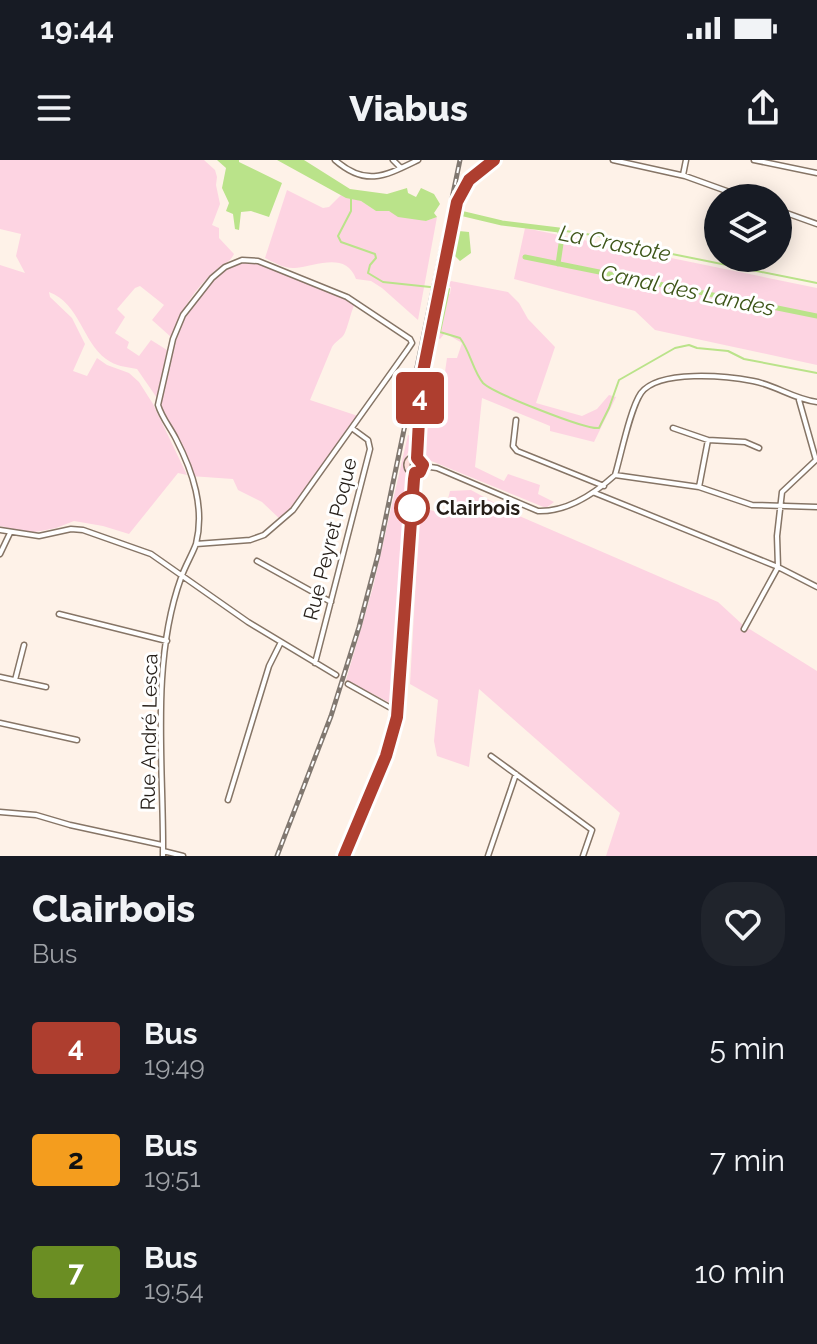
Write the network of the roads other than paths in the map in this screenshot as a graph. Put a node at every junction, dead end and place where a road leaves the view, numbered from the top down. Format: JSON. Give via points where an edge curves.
{"nodes":[{"id":1,"x":335,"y":160,"type":"edge"},
{"id":2,"x":393,"y":160,"type":"edge"},
{"id":3,"x":418,"y":160,"type":"edge"},
{"id":4,"x":613,"y":160,"type":"edge"},
{"id":5,"x":686,"y":160,"type":"edge"},
{"id":6,"x":754,"y":160,"type":"edge"},
{"id":7,"x":406,"y":162,"type":"edge"},
{"id":8,"x":492,"y":162,"type":"edge"},
{"id":9,"x":400,"y":169,"type":"junction"},
{"id":10,"x":817,"y":173,"type":"edge"},
{"id":11,"x":683,"y":175,"type":"junction"},
{"id":12,"x":708,"y":184,"type":"edge"},
{"id":13,"x":792,"y":215,"type":"edge"},
{"id":14,"x":817,"y":224,"type":"edge"},
{"id":15,"x":799,"y":400,"type":"junction"},
{"id":16,"x":817,"y":402,"type":"edge"},
{"id":17,"x":516,"y":420,"type":"dead end"},
{"id":18,"x":673,"y":428,"type":"dead end"},
{"id":19,"x":353,"y":429,"type":"junction"},
{"id":20,"x":708,"y":440,"type":"junction"},
{"id":21,"x":759,"y":448,"type":"dead end"},
{"id":22,"x":417,"y":458,"type":"junction"},
{"id":23,"x":816,"y":460,"type":"edge"},
{"id":24,"x":423,"y":466,"type":"junction"},
{"id":25,"x":415,"y":473,"type":"junction"},
{"id":26,"x":615,"y":475,"type":"junction"},
{"id":27,"x":604,"y":486,"type":"junction"},
{"id":28,"x":699,"y":487,"type":"junction"},
{"id":29,"x":595,"y":493,"type":"junction"},
{"id":30,"x":780,"y":506,"type":"junction"},
{"id":31,"x":817,"y":507,"type":"edge"},
{"id":32,"x":0,"y":530,"type":"edge"},
{"id":33,"x":10,"y":533,"type":"junction"},
{"id":34,"x":196,"y":544,"type":"junction"},
{"id":35,"x":0,"y":554,"type":"edge"},
{"id":36,"x":257,"y":561,"type":"dead end"},
{"id":37,"x":778,"y":567,"type":"junction"},
{"id":38,"x":181,"y":576,"type":"junction"},
{"id":39,"x":817,"y":587,"type":"edge"},
{"id":40,"x":331,"y":602,"type":"junction"},
{"id":41,"x":59,"y":614,"type":"dead end"},
{"id":42,"x":744,"y":629,"type":"dead end"},
{"id":43,"x":167,"y":641,"type":"junction"},
{"id":44,"x":281,"y":642,"type":"junction"},
{"id":45,"x":24,"y":645,"type":"dead end"},
{"id":46,"x":315,"y":663,"type":"junction"},
{"id":47,"x":336,"y":675,"type":"dead end"},
{"id":48,"x":0,"y":677,"type":"edge"},
{"id":49,"x":15,"y":680,"type":"junction"},
{"id":50,"x":348,"y":684,"type":"dead end"},
{"id":51,"x":46,"y":687,"type":"dead end"},
{"id":52,"x":398,"y":712,"type":"junction"},
{"id":53,"x":0,"y":723,"type":"edge"},
{"id":54,"x":77,"y":740,"type":"dead end"},
{"id":55,"x":491,"y":756,"type":"dead end"},
{"id":56,"x":516,"y":774,"type":"junction"},
{"id":57,"x":228,"y":800,"type":"dead end"},
{"id":58,"x":0,"y":812,"type":"edge"},
{"id":59,"x":163,"y":845,"type":"junction"},
{"id":60,"x":163,"y":854,"type":"edge"},
{"id":61,"x":183,"y":856,"type":"edge"},
{"id":62,"x":344,"y":856,"type":"edge"},
{"id":63,"x":488,"y":856,"type":"edge"},
{"id":64,"x":583,"y":856,"type":"edge"}],
"edges":[{"from":1,"to":9,"type":"street","via":[[368,176]]},
{"from":2,"to":9,"type":"street"},
{"from":3,"to":7,"type":"street"},
{"from":4,"to":11,"type":"street"},
{"from":5,"to":11,"type":"street"},
{"from":6,"to":10,"type":"street"},
{"from":7,"to":9,"type":"street"},
{"from":8,"to":22,"type":"main road","via":[[469,180],[458,198],[421,382]]},
{"from":11,"to":12,"type":"street"},
{"from":13,"to":14,"type":"street"},
{"from":15,"to":16,"type":"street"},
{"from":15,"to":23,"type":"street"},
{"from":15,"to":26,"type":"street","via":[[755,381],[682,375],[652,385],[637,403]]},
{"from":17,"to":27,"type":"street","via":[[517,451]]},
{"from":18,"to":20,"type":"street"},
{"from":19,"to":34,"type":"street","via":[[293,510],[264,535],[242,542]]},
{"from":19,"to":34,"type":"street","name":"Rue André Lesca","via":[[412,341],[356,301],[258,261],[239,261],[212,278],[183,315],[158,405],[200,503]]},
{"from":19,"to":40,"type":"street","name":"Rue Peyret Poque","via":[[368,440],[370,449]]},
{"from":20,"to":21,"type":"street"},
{"from":20,"to":28,"type":"street"},
{"from":22,"to":24,"type":"main road"},
{"from":22,"to":25,"type":"main road","via":[[407,465]]},
{"from":23,"to":30,"type":"street","via":[[782,492]]},
{"from":24,"to":25,"type":"main road"},
{"from":24,"to":29,"type":"street","via":[[538,511]]},
{"from":25,"to":52,"type":"main road"},
{"from":26,"to":27,"type":"street"},
{"from":26,"to":28,"type":"street"},
{"from":27,"to":29,"type":"street"},
{"from":28,"to":30,"type":"street","via":[[752,505]]},
{"from":29,"to":37,"type":"street"},
{"from":30,"to":31,"type":"street"},
{"from":30,"to":37,"type":"street"},
{"from":32,"to":33,"type":"street"},
{"from":33,"to":35,"type":"street"},
{"from":33,"to":38,"type":"street","via":[[94,533],[151,554]]},
{"from":34,"to":38,"type":"street","name":"Rue André Lesca"},
{"from":36,"to":40,"type":"street"},
{"from":37,"to":39,"type":"street"},
{"from":37,"to":42,"type":"street"},
{"from":38,"to":43,"type":"street","name":"Rue André Lesca"},
{"from":38,"to":44,"type":"street"},
{"from":40,"to":46,"type":"street","name":"Rue Peyret Poque"},
{"from":41,"to":43,"type":"street"},
{"from":43,"to":59,"type":"street","name":"Rue André Lesca","via":[[161,728]]},
{"from":44,"to":46,"type":"street"},
{"from":44,"to":57,"type":"street"},
{"from":45,"to":49,"type":"street"},
{"from":46,"to":47,"type":"street"},
{"from":48,"to":49,"type":"street"},
{"from":49,"to":51,"type":"street"},
{"from":50,"to":52,"type":"street"},
{"from":52,"to":62,"type":"main road","via":[[386,756]]},
{"from":53,"to":54,"type":"street"},
{"from":55,"to":56,"type":"street"},
{"from":56,"to":63,"type":"street"},
{"from":56,"to":64,"type":"street","via":[[592,830]]},
{"from":58,"to":59,"type":"street","via":[[36,815]]},
{"from":59,"to":60,"type":"street","name":"Rue André Lesca"},
{"from":60,"to":61,"type":"street"}]}
